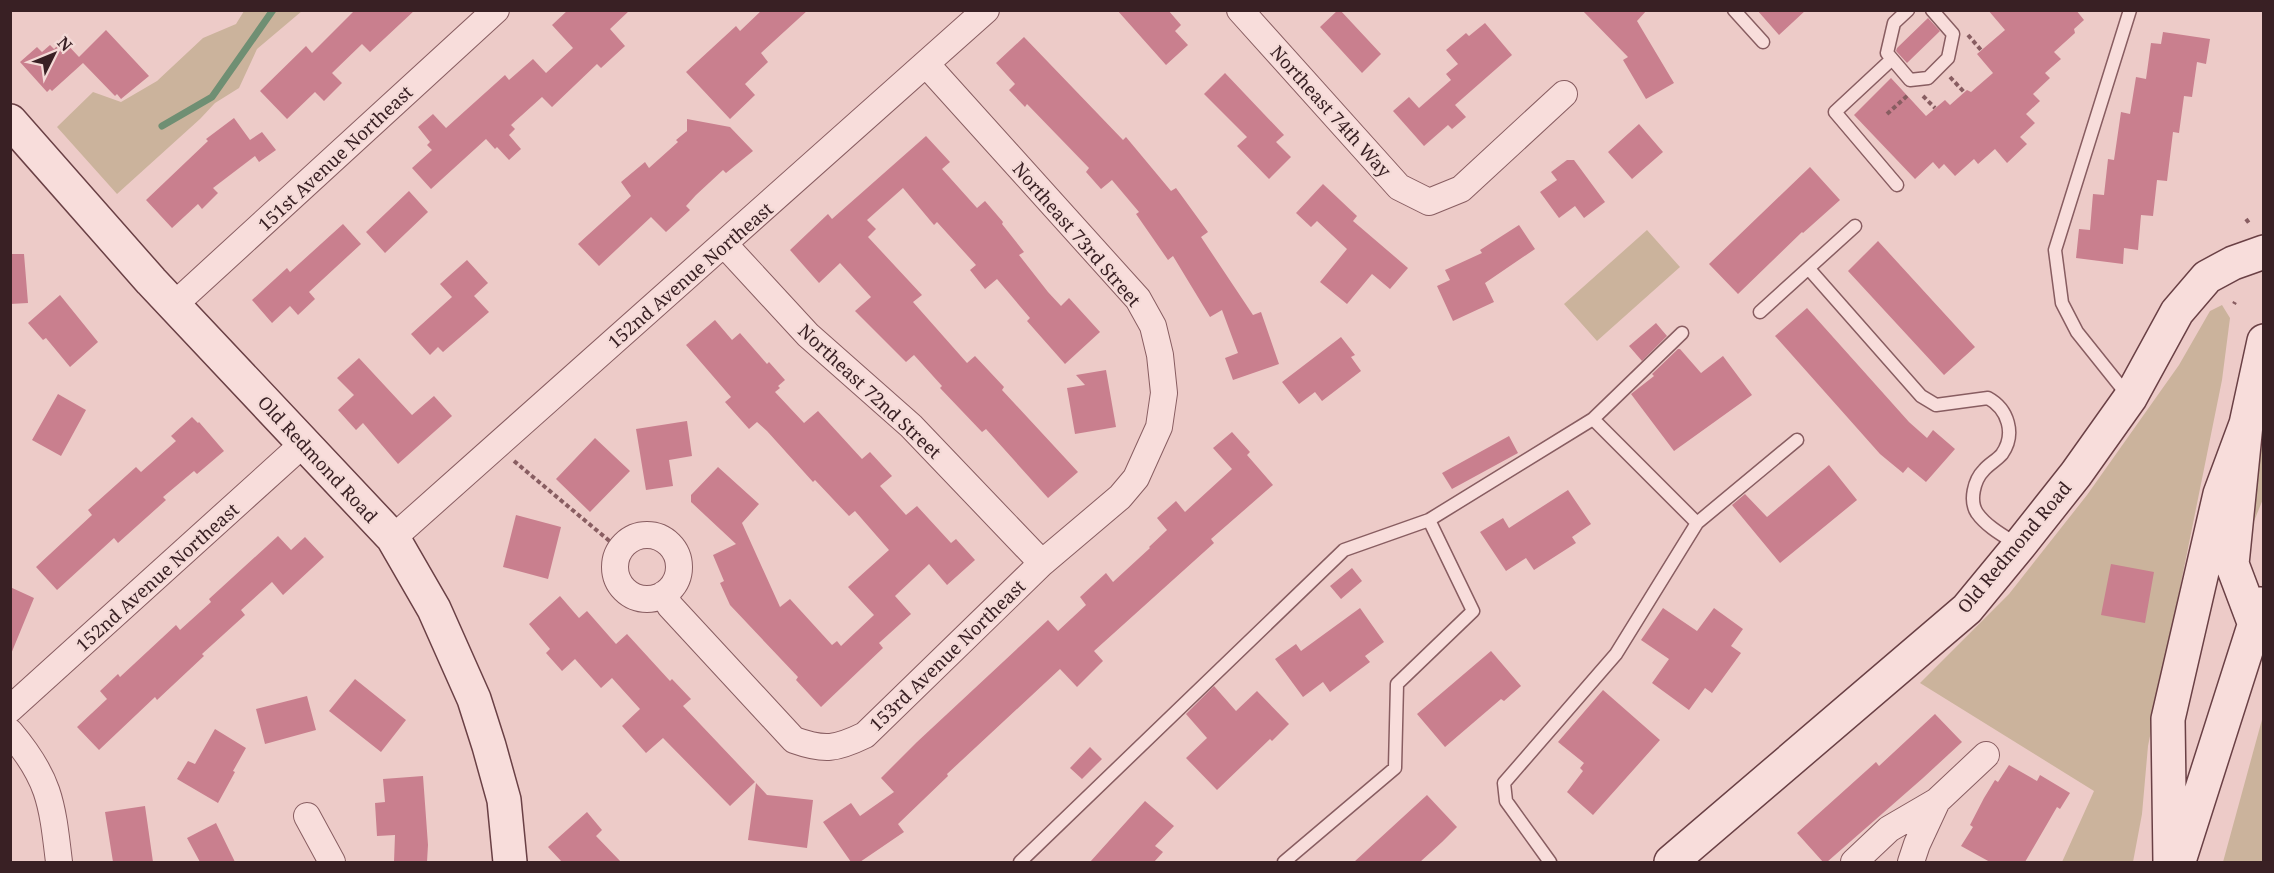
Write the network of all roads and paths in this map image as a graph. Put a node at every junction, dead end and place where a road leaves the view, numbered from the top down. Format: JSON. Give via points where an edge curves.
{"nodes":[{"id":1,"x":496,"y":10,"type":"edge"},
{"id":2,"x":986,"y":10,"type":"edge"},
{"id":3,"x":1734,"y":10,"type":"edge"},
{"id":4,"x":1908,"y":10,"type":"edge"},
{"id":5,"x":1932,"y":10,"type":"edge"},
{"id":6,"x":2130,"y":10,"type":"edge"},
{"id":7,"x":1241,"y":11,"type":"edge"},
{"id":8,"x":1763,"y":42,"type":"dead end"},
{"id":9,"x":1892,"y":59,"type":"junction"},
{"id":10,"x":927,"y":65,"type":"junction"},
{"id":11,"x":1564,"y":94,"type":"dead end"},
{"id":12,"x":1922,"y":94,"type":"dead end"},
{"id":13,"x":1935,"y":108,"type":"dead end"},
{"id":14,"x":10,"y":121,"type":"edge"},
{"id":15,"x":1897,"y":185,"type":"dead end"},
{"id":16,"x":1855,"y":226,"type":"dead end"},
{"id":17,"x":725,"y":244,"type":"junction"},
{"id":18,"x":2264,"y":252,"type":"edge"},
{"id":19,"x":1809,"y":269,"type":"junction"},
{"id":20,"x":174,"y":305,"type":"junction"},
{"id":21,"x":1760,"y":312,"type":"dead end"},
{"id":22,"x":1682,"y":333,"type":"dead end"},
{"id":23,"x":2264,"y":342,"type":"edge"},
{"id":24,"x":2130,"y":398,"type":"junction"},
{"id":25,"x":1593,"y":419,"type":"junction"},
{"id":26,"x":2246,"y":424,"type":"junction"},
{"id":27,"x":1797,"y":440,"type":"dead end"},
{"id":28,"x":303,"y":444,"type":"junction"},
{"id":29,"x":511,"y":458,"type":"dead end"},
{"id":30,"x":1429,"y":520,"type":"junction"},
{"id":31,"x":1697,"y":523,"type":"junction"},
{"id":32,"x":393,"y":538,"type":"junction"},
{"id":33,"x":2019,"y":546,"type":"junction"},
{"id":34,"x":619,"y":549,"type":"junction"},
{"id":35,"x":1042,"y":563,"type":"junction"},
{"id":36,"x":664,"y":594,"type":"junction"},
{"id":37,"x":2259,"y":611,"type":"edge"},
{"id":38,"x":10,"y":709,"type":"edge"},
{"id":39,"x":10,"y":732,"type":"edge"},
{"id":40,"x":1986,"y":754,"type":"dead end"},
{"id":41,"x":1937,"y":801,"type":"junction"},
{"id":42,"x":307,"y":816,"type":"dead end"},
{"id":43,"x":59,"y":862,"type":"edge"},
{"id":44,"x":332,"y":862,"type":"edge"},
{"id":45,"x":510,"y":862,"type":"edge"},
{"id":46,"x":1020,"y":862,"type":"edge"},
{"id":47,"x":1284,"y":862,"type":"edge"},
{"id":48,"x":1550,"y":862,"type":"edge"},
{"id":49,"x":1671,"y":862,"type":"edge"},
{"id":50,"x":1854,"y":862,"type":"edge"},
{"id":51,"x":1911,"y":862,"type":"edge"},
{"id":52,"x":2170,"y":862,"type":"edge"},
{"id":53,"x":2178,"y":862,"type":"edge"}],
"edges":[{"from":1,"to":20,"type":"street","name":"151st Avenue Northeast"},
{"from":2,"to":10,"type":"street","name":"152nd Avenue Northeast"},
{"from":3,"to":8,"type":"lane"},
{"from":4,"to":9,"type":"lane","via":[[1894,23],[1887,53]]},
{"from":5,"to":9,"type":"lane","via":[[1953,34],[1948,58],[1928,78],[1910,80]]},
{"from":6,"to":24,"type":"lane","via":[[2055,250],[2062,303],[2077,332]]},
{"from":7,"to":11,"type":"street","name":"Northeast 74th Way","via":[[1400,187],[1429,202],[1461,189]]},
{"from":9,"to":15,"type":"lane","via":[[1835,112]]},
{"from":10,"to":17,"type":"street","name":"152nd Avenue Northeast"},
{"from":10,"to":35,"type":"street","name":"Northeast 73rd Street","via":[[1138,299],[1153,326],[1160,355],[1164,393],[1159,427],[1136,478],[1120,497]]},
{"from":12,"to":13,"type":"path"},
{"from":14,"to":20,"type":"main road","name":"Old Redmond Road"},
{"from":16,"to":19,"type":"lane"},
{"from":17,"to":32,"type":"street","name":"152nd Avenue Northeast"},
{"from":17,"to":35,"type":"street","name":"Northeast 72nd Street","via":[[808,335],[911,426]]},
{"from":18,"to":24,"type":"main road","name":"Old Redmond Road","via":[[2207,277],[2177,312]]},
{"from":19,"to":21,"type":"lane"},
{"from":19,"to":33,"type":"lane","via":[[1921,396],[1936,405],[1988,398],[2003,411],[2010,424],[2008,437],[2002,454],[1982,472],[1973,501],[1976,512],[1987,524]]},
{"from":20,"to":28,"type":"main road","name":"Old Redmond Road"},
{"from":22,"to":25,"type":"lane"},
{"from":23,"to":26,"type":"main road"},
{"from":24,"to":33,"type":"main road","name":"Old Redmond Road"},
{"from":25,"to":30,"type":"lane"},
{"from":25,"to":31,"type":"lane"},
{"from":26,"to":37,"type":"main road","via":[[2232,564]]},
{"from":26,"to":52,"type":"main road","via":[[2220,494],[2168,719]]},
{"from":27,"to":31,"type":"lane"},
{"from":28,"to":32,"type":"main road","name":"Old Redmond Road"},
{"from":28,"to":38,"type":"street","name":"152nd Avenue Northeast"},
{"from":29,"to":34,"type":"path"},
{"from":30,"to":46,"type":"lane","via":[[1344,550]]},
{"from":30,"to":47,"type":"lane","via":[[1473,611],[1397,684],[1395,768]]},
{"from":31,"to":48,"type":"lane","via":[[1616,654],[1504,783],[1506,801]]},
{"from":32,"to":45,"type":"main road","name":"Old Redmond Road","via":[[434,609],[474,699],[504,800]]},
{"from":33,"to":49,"type":"main road","name":"Old Redmond Road","via":[[1966,609]]},
{"from":34,"to":36,"type":"street","via":[[616,576],[628,594],[648,599]]},
{"from":34,"to":36,"type":"street","via":[[641,535],[661,538],[670,544],[676,553],[679,573]]},
{"from":35,"to":36,"type":"street","name":"153rd Avenue Northeast","via":[[865,735],[840,747],[814,747],[794,740],[670,606]]},
{"from":37,"to":53,"type":"main road"},
{"from":39,"to":43,"type":"street","via":[[38,768],[45,785],[53,809]]},
{"from":40,"to":41,"type":"street"},
{"from":41,"to":50,"type":"street","via":[[1889,829]]},
{"from":41,"to":51,"type":"street"},
{"from":42,"to":44,"type":"street"}]}
